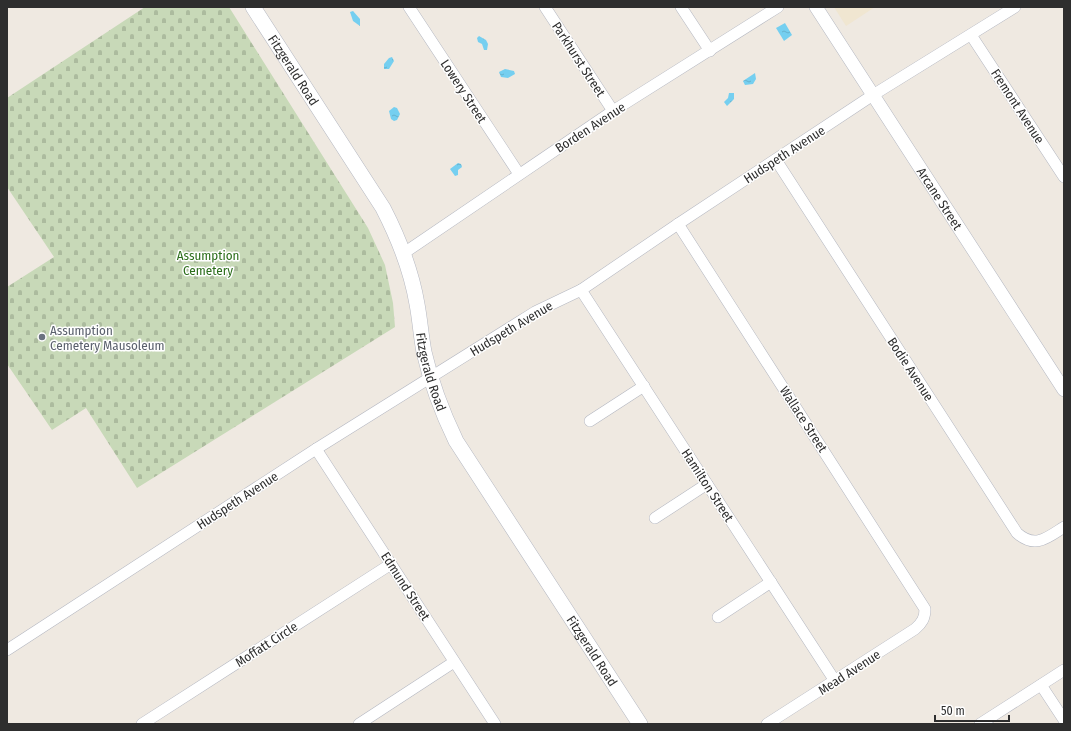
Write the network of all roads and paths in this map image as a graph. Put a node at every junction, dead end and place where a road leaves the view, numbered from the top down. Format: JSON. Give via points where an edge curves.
{"nodes":[{"id":1,"x":253,"y":7,"type":"edge"},
{"id":2,"x":409,"y":7,"type":"edge"},
{"id":3,"x":545,"y":7,"type":"edge"},
{"id":4,"x":681,"y":7,"type":"edge"},
{"id":5,"x":778,"y":7,"type":"edge"},
{"id":6,"x":816,"y":7,"type":"edge"},
{"id":7,"x":1015,"y":7,"type":"edge"},
{"id":8,"x":971,"y":35,"type":"junction"},
{"id":9,"x":710,"y":51,"type":"junction"},
{"id":10,"x":873,"y":95,"type":"junction"},
{"id":11,"x":613,"y":111,"type":"junction"},
{"id":12,"x":776,"y":160,"type":"junction"},
{"id":13,"x":519,"y":174,"type":"junction"},
{"id":14,"x":1064,"y":177,"type":"edge"},
{"id":15,"x":678,"y":224,"type":"junction"},
{"id":16,"x":404,"y":253,"type":"junction"},
{"id":17,"x":581,"y":290,"type":"junction"},
{"id":18,"x":431,"y":378,"type":"junction"},
{"id":19,"x":644,"y":386,"type":"junction"},
{"id":20,"x":1064,"y":390,"type":"edge"},
{"id":21,"x":590,"y":421,"type":"dead end"},
{"id":22,"x":316,"y":449,"type":"junction"},
{"id":23,"x":707,"y":484,"type":"junction"},
{"id":24,"x":655,"y":518,"type":"dead end"},
{"id":25,"x":1064,"y":526,"type":"edge"},
{"id":26,"x":391,"y":564,"type":"junction"},
{"id":27,"x":771,"y":582,"type":"junction"},
{"id":28,"x":926,"y":615,"type":"joint"},
{"id":29,"x":718,"y":617,"type":"dead end"},
{"id":30,"x":7,"y":650,"type":"edge"},
{"id":31,"x":454,"y":662,"type":"junction"},
{"id":32,"x":1064,"y":670,"type":"edge"},
{"id":33,"x":835,"y":681,"type":"junction"},
{"id":34,"x":1041,"y":685,"type":"junction"},
{"id":35,"x":1064,"y":720,"type":"edge"},
{"id":36,"x":142,"y":724,"type":"edge"},
{"id":37,"x":359,"y":724,"type":"edge"},
{"id":38,"x":495,"y":724,"type":"edge"},
{"id":39,"x":640,"y":724,"type":"edge"},
{"id":40,"x":767,"y":724,"type":"edge"},
{"id":41,"x":980,"y":724,"type":"edge"}],
"edges":[{"from":1,"to":16,"type":"main road","name":"Fitzgerald Road","via":[[382,208]]},
{"from":2,"to":13,"type":"street","name":"Lowery Street"},
{"from":3,"to":11,"type":"street","name":"Parkhurst Street"},
{"from":4,"to":9,"type":"street"},
{"from":5,"to":9,"type":"street","name":"Borden Avenue"},
{"from":6,"to":10,"type":"street","name":"Arcane Street"},
{"from":7,"to":8,"type":"street","name":"Hudspeth Avenue"},
{"from":8,"to":10,"type":"street","name":"Hudspeth Avenue"},
{"from":8,"to":14,"type":"street","name":"Fremont Avenue"},
{"from":9,"to":11,"type":"street","name":"Borden Avenue"},
{"from":10,"to":12,"type":"street","name":"Hudspeth Avenue"},
{"from":10,"to":20,"type":"street","name":"Arcane Street"},
{"from":11,"to":13,"type":"street","name":"Borden Avenue"},
{"from":12,"to":15,"type":"street","name":"Hudspeth Avenue"},
{"from":12,"to":25,"type":"street","name":"Bodie Avenue","via":[[1017,533],[1031,541],[1040,541]]},
{"from":13,"to":16,"type":"street","name":"Borden Avenue"},
{"from":15,"to":17,"type":"street","name":"Hudspeth Avenue"},
{"from":15,"to":28,"type":"street","name":"Wallace Street","via":[[923,602]]},
{"from":16,"to":18,"type":"main road","name":"Fitzgerald Road"},
{"from":17,"to":18,"type":"street","name":"Hudspeth Avenue","via":[[535,312]]},
{"from":17,"to":19,"type":"street","name":"Hamilton Street"},
{"from":18,"to":22,"type":"street","name":"Hudspeth Avenue"},
{"from":18,"to":39,"type":"main road","name":"Fitzgerald Road","via":[[441,410],[456,441]]},
{"from":19,"to":21,"type":"street"},
{"from":19,"to":23,"type":"street","name":"Hamilton Street"},
{"from":22,"to":26,"type":"street","name":"Edmund Street"},
{"from":22,"to":30,"type":"street","name":"Hudspeth Avenue"},
{"from":23,"to":24,"type":"street"},
{"from":23,"to":27,"type":"street","name":"Hamilton Street"},
{"from":26,"to":31,"type":"street","name":"Edmund Street"},
{"from":26,"to":36,"type":"street","name":"Moffatt Circle"},
{"from":27,"to":29,"type":"street"},
{"from":27,"to":33,"type":"street","name":"Hamilton Street"},
{"from":28,"to":33,"type":"street","name":"Mead Avenue","via":[[922,624]]},
{"from":31,"to":37,"type":"street"},
{"from":31,"to":38,"type":"street","name":"Edmund Street"},
{"from":32,"to":34,"type":"street"},
{"from":33,"to":40,"type":"street","name":"Mead Avenue"},
{"from":34,"to":35,"type":"street"},
{"from":34,"to":41,"type":"street"}]}
